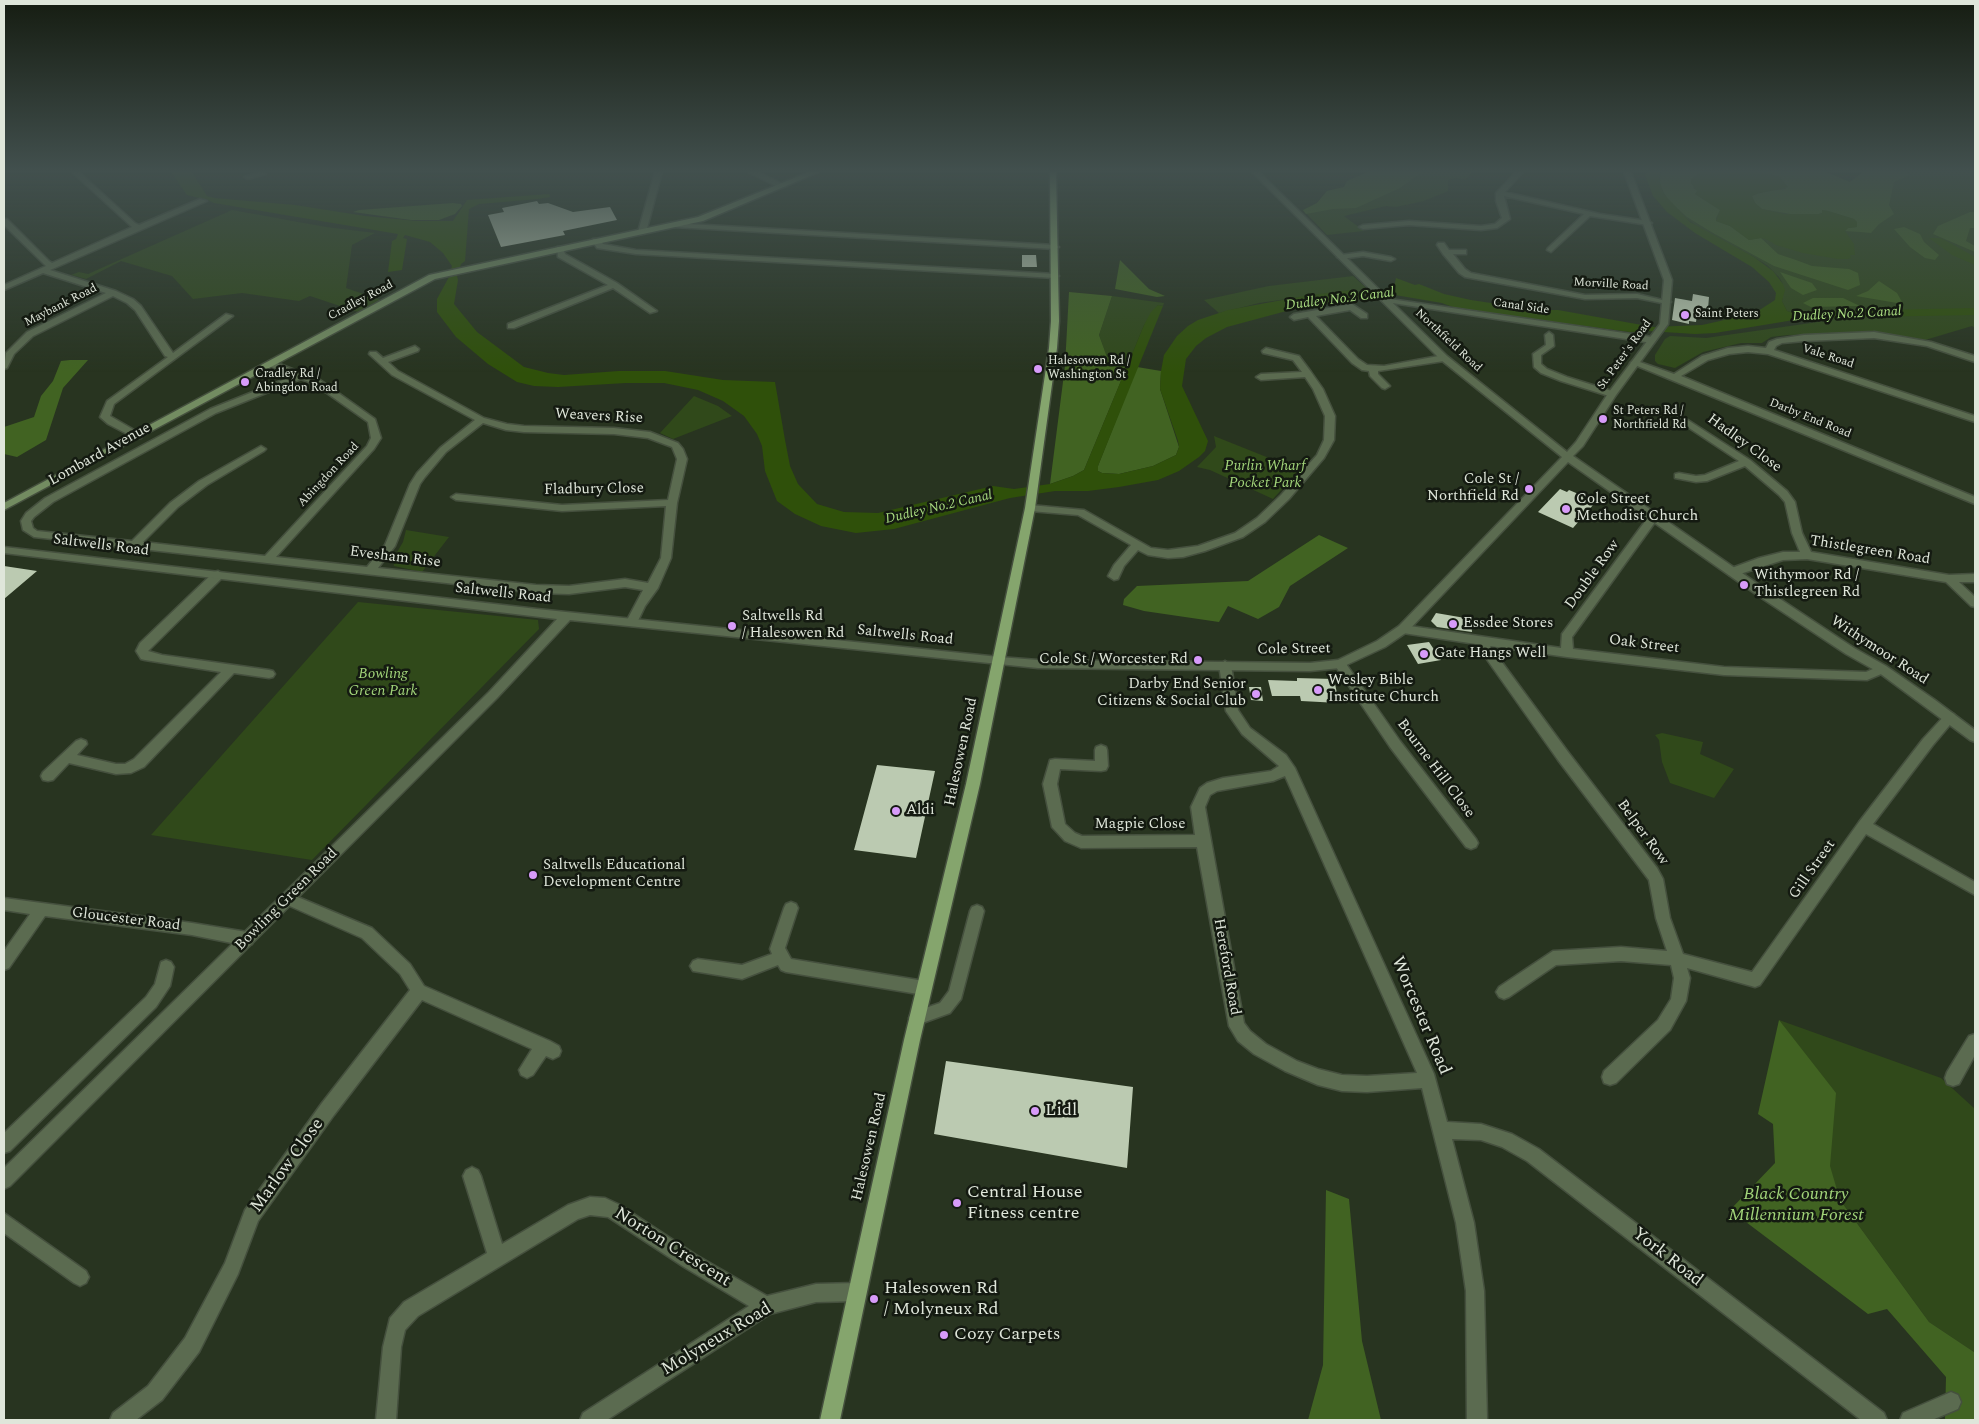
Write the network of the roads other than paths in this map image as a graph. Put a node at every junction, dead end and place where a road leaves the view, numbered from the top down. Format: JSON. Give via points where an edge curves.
{"nodes":[{"id":1,"x":21,"y":238,"type":"edge"},
{"id":2,"x":113,"y":238,"type":"edge"},
{"id":3,"x":612,"y":238,"type":"edge"},
{"id":4,"x":907,"y":238,"type":"edge"},
{"id":5,"x":1055,"y":238,"type":"edge"},
{"id":6,"x":1322,"y":238,"type":"edge"},
{"id":7,"x":1563,"y":238,"type":"edge"},
{"id":8,"x":1654,"y":238,"type":"edge"},
{"id":9,"x":596,"y":242,"type":"junction"},
{"id":10,"x":1055,"y":247,"type":"junction"},
{"id":11,"x":560,"y":249,"type":"junction"},
{"id":12,"x":1551,"y":250,"type":"dead end"},
{"id":13,"x":1463,"y":252,"type":"dead end"},
{"id":14,"x":1341,"y":257,"type":"junction"},
{"id":15,"x":1394,"y":260,"type":"dead end"},
{"id":16,"x":52,"y":265,"type":"junction"},
{"id":17,"x":42,"y":270,"type":"junction"},
{"id":18,"x":1055,"y":276,"type":"junction"},
{"id":19,"x":614,"y":285,"type":"junction"},
{"id":20,"x":4,"y":288,"type":"edge"},
{"id":21,"x":114,"y":293,"type":"junction"},
{"id":22,"x":1386,"y":300,"type":"junction"},
{"id":23,"x":1667,"y":302,"type":"junction"},
{"id":24,"x":653,"y":310,"type":"dead end"},
{"id":25,"x":1310,"y":314,"type":"junction"},
{"id":26,"x":229,"y":316,"type":"dead end"},
{"id":27,"x":1364,"y":316,"type":"dead end"},
{"id":28,"x":1294,"y":317,"type":"dead end"},
{"id":29,"x":511,"y":326,"type":"dead end"},
{"id":30,"x":1550,"y":335,"type":"dead end"},
{"id":31,"x":1654,"y":338,"type":"junction"},
{"id":32,"x":415,"y":349,"type":"dead end"},
{"id":33,"x":1266,"y":351,"type":"dead end"},
{"id":34,"x":1770,"y":351,"type":"junction"},
{"id":35,"x":373,"y":354,"type":"dead end"},
{"id":36,"x":174,"y":356,"type":"junction"},
{"id":37,"x":1444,"y":358,"type":"junction"},
{"id":38,"x":1975,"y":359,"type":"edge"},
{"id":39,"x":384,"y":361,"type":"junction"},
{"id":40,"x":1634,"y":363,"type":"junction"},
{"id":41,"x":272,"y":364,"type":"junction"},
{"id":42,"x":4,"y":366,"type":"edge"},
{"id":43,"x":1374,"y":370,"type":"junction"},
{"id":44,"x":1308,"y":374,"type":"junction"},
{"id":45,"x":302,"y":375,"type":"junction"},
{"id":46,"x":1261,"y":377,"type":"dead end"},
{"id":47,"x":1675,"y":377,"type":"junction"},
{"id":48,"x":1385,"y":386,"type":"dead end"},
{"id":49,"x":1612,"y":394,"type":"junction"},
{"id":50,"x":1680,"y":418,"type":"dead end"},
{"id":51,"x":1975,"y":419,"type":"edge"},
{"id":52,"x":480,"y":420,"type":"junction"},
{"id":53,"x":138,"y":436,"type":"junction"},
{"id":54,"x":262,"y":450,"type":"dead end"},
{"id":55,"x":1566,"y":458,"type":"junction"},
{"id":56,"x":1746,"y":462,"type":"junction"},
{"id":57,"x":1679,"y":476,"type":"dead end"},
{"id":58,"x":456,"y":497,"type":"dead end"},
{"id":59,"x":1975,"y":500,"type":"edge"},
{"id":60,"x":672,"y":502,"type":"junction"},
{"id":61,"x":1031,"y":505,"type":"junction"},
{"id":62,"x":4,"y":507,"type":"edge"},
{"id":63,"x":1653,"y":518,"type":"junction"},
{"id":64,"x":135,"y":544,"type":"junction"},
{"id":65,"x":1136,"y":546,"type":"junction"},
{"id":66,"x":4,"y":550,"type":"edge"},
{"id":67,"x":1807,"y":555,"type":"junction"},
{"id":68,"x":268,"y":558,"type":"junction"},
{"id":69,"x":370,"y":570,"type":"junction"},
{"id":70,"x":1733,"y":572,"type":"junction"},
{"id":71,"x":218,"y":575,"type":"junction"},
{"id":72,"x":1114,"y":576,"type":"dead end"},
{"id":73,"x":1975,"y":578,"type":"edge"},
{"id":74,"x":1949,"y":579,"type":"junction"},
{"id":75,"x":652,"y":588,"type":"junction"},
{"id":76,"x":1975,"y":603,"type":"edge"},
{"id":77,"x":567,"y":616,"type":"junction"},
{"id":78,"x":632,"y":622,"type":"junction"},
{"id":79,"x":1403,"y":629,"type":"junction"},
{"id":80,"x":1479,"y":639,"type":"junction"},
{"id":81,"x":1567,"y":653,"type":"junction"},
{"id":82,"x":999,"y":661,"type":"junction"},
{"id":83,"x":1340,"y":664,"type":"junction"},
{"id":84,"x":1224,"y":666,"type":"junction"},
{"id":85,"x":1882,"y":669,"type":"junction"},
{"id":86,"x":230,"y":670,"type":"junction"},
{"id":87,"x":268,"y":674,"type":"dead end"},
{"id":88,"x":1950,"y":717,"type":"junction"},
{"id":89,"x":1975,"y":737,"type":"edge"},
{"id":90,"x":81,"y":744,"type":"dead end"},
{"id":91,"x":1101,"y":750,"type":"dead end"},
{"id":92,"x":67,"y":758,"type":"junction"},
{"id":93,"x":1288,"y":768,"type":"junction"},
{"id":94,"x":48,"y":776,"type":"dead end"},
{"id":95,"x":1864,"y":826,"type":"junction"},
{"id":96,"x":1203,"y":841,"type":"junction"},
{"id":97,"x":1471,"y":843,"type":"dead end"},
{"id":98,"x":1975,"y":889,"type":"edge"},
{"id":99,"x":288,"y":899,"type":"junction"},
{"id":100,"x":4,"y":904,"type":"edge"},
{"id":101,"x":791,"y":908,"type":"dead end"},
{"id":102,"x":42,"y":909,"type":"junction"},
{"id":103,"x":977,"y":910,"type":"dead end"},
{"id":104,"x":247,"y":939,"type":"junction"},
{"id":105,"x":782,"y":957,"type":"junction"},
{"id":106,"x":1677,"y":959,"type":"junction"},
{"id":107,"x":4,"y":963,"type":"edge"},
{"id":108,"x":698,"y":966,"type":"dead end"},
{"id":109,"x":166,"y":967,"type":"dead end"},
{"id":110,"x":924,"y":988,"type":"junction"},
{"id":111,"x":419,"y":991,"type":"junction"},
{"id":112,"x":1504,"y":992,"type":"dead end"},
{"id":113,"x":917,"y":1018,"type":"junction"},
{"id":114,"x":1975,"y":1041,"type":"edge"},
{"id":115,"x":527,"y":1070,"type":"dead end"},
{"id":116,"x":1610,"y":1077,"type":"dead end"},
{"id":117,"x":1953,"y":1078,"type":"dead end"},
{"id":118,"x":1428,"y":1080,"type":"junction"},
{"id":119,"x":1441,"y":1130,"type":"junction"},
{"id":120,"x":4,"y":1146,"type":"edge"},
{"id":121,"x":472,"y":1176,"type":"dead end"},
{"id":122,"x":4,"y":1180,"type":"edge"},
{"id":123,"x":4,"y":1222,"type":"edge"},
{"id":124,"x":497,"y":1257,"type":"junction"},
{"id":125,"x":80,"y":1277,"type":"dead end"},
{"id":126,"x":857,"y":1292,"type":"junction"},
{"id":127,"x":766,"y":1306,"type":"junction"},
{"id":128,"x":1951,"y":1402,"type":"dead end"},
{"id":129,"x":120,"y":1420,"type":"edge"},
{"id":130,"x":386,"y":1420,"type":"edge"},
{"id":131,"x":590,"y":1420,"type":"edge"},
{"id":132,"x":830,"y":1420,"type":"edge"},
{"id":133,"x":1477,"y":1420,"type":"edge"},
{"id":134,"x":1877,"y":1420,"type":"edge"},
{"id":135,"x":1910,"y":1420,"type":"edge"}],
"edges":[{"from":1,"to":16,"type":"street"},
{"from":2,"to":16,"type":"street"},
{"from":3,"to":9,"type":"main road","name":"Cradley Road"},
{"from":4,"to":10,"type":"street"},
{"from":5,"to":10,"type":"main road","name":"Halesowen Road"},
{"from":6,"to":14,"type":"street","name":"Northfield Road"},
{"from":7,"to":12,"type":"street"},
{"from":8,"to":23,"type":"street","name":"St. Peter's Road","via":[[1668,280]]},
{"from":9,"to":11,"type":"main road","name":"Cradley Road"},
{"from":9,"to":18,"type":"street","via":[[600,246],[636,252]]},
{"from":10,"to":18,"type":"main road","name":"Halesowen Road"},
{"from":11,"to":19,"type":"street","via":[[560,255]]},
{"from":11,"to":41,"type":"main road","name":"Cradley Road","via":[[432,277]]},
{"from":13,"to":23,"type":"street","name":"Morville Road","via":[[1444,249],[1462,270],[1478,278],[1585,297],[1637,296]]},
{"from":14,"to":15,"type":"street","via":[[1357,254]]},
{"from":14,"to":22,"type":"street","name":"Northfield Road"},
{"from":16,"to":17,"type":"street"},
{"from":17,"to":20,"type":"street"},
{"from":17,"to":21,"type":"street"},
{"from":18,"to":61,"type":"main road","name":"Halesowen Road","via":[[1053,348]]},
{"from":19,"to":24,"type":"street"},
{"from":19,"to":29,"type":"street"},
{"from":21,"to":36,"type":"street","via":[[138,308],[168,354]]},
{"from":21,"to":42,"type":"street","name":"Maybank Road","via":[[30,334],[10,353]]},
{"from":22,"to":31,"type":"street","name":"Canal Side"},
{"from":22,"to":37,"type":"street","name":"Northfield Road"},
{"from":23,"to":31,"type":"street","name":"St. Peter's Road","via":[[1664,324]]},
{"from":25,"to":27,"type":"street","via":[[1352,308]]},
{"from":25,"to":28,"type":"street"},
{"from":25,"to":43,"type":"street","via":[[1355,361]]},
{"from":26,"to":36,"type":"street"},
{"from":30,"to":49,"type":"street","via":[[1550,346],[1537,354],[1537,365],[1564,379]]},
{"from":31,"to":40,"type":"street","name":"St. Peter's Road"},
{"from":32,"to":39,"type":"street"},
{"from":33,"to":44,"type":"street","via":[[1296,358]]},
{"from":34,"to":38,"type":"street","via":[[1772,344],[1780,341],[1874,335],[1928,344]]},
{"from":34,"to":47,"type":"street","name":"Vale Road","via":[[1728,351],[1705,358]]},
{"from":34,"to":51,"type":"street","name":"Vale Road"},
{"from":35,"to":39,"type":"street","name":"Weavers Rise"},
{"from":36,"to":53,"type":"street","via":[[121,394],[106,410],[105,417],[111,422]]},
{"from":37,"to":43,"type":"street"},
{"from":37,"to":55,"type":"street","name":"Northfield Road"},
{"from":39,"to":52,"type":"street","name":"Weavers Rise","via":[[395,373]]},
{"from":40,"to":47,"type":"street","name":"Darby End Road"},
{"from":40,"to":49,"type":"street","name":"St. Peter's Road"},
{"from":41,"to":45,"type":"street","name":"Abingdon Road"},
{"from":41,"to":53,"type":"main road","name":"Cradley Road"},
{"from":43,"to":48,"type":"street","via":[[1373,374]]},
{"from":44,"to":46,"type":"street"},
{"from":44,"to":65,"type":"street","via":[[1330,416],[1329,440],[1321,456],[1285,497],[1261,520],[1239,534],[1201,549],[1168,554]]},
{"from":45,"to":64,"type":"street","name":"Lombard Avenue","via":[[213,411],[49,500],[26,520],[28,530],[34,534]]},
{"from":45,"to":68,"type":"street","name":"Abingdon Road","via":[[372,421],[376,438]]},
{"from":47,"to":59,"type":"street","name":"Darby End Road"},
{"from":49,"to":55,"type":"street","name":"St. Peter's Road","via":[[1580,444]]},
{"from":50,"to":56,"type":"street","name":"Hadley Close"},
{"from":52,"to":60,"type":"street","name":"Weavers Rise","via":[[524,429],[614,430],[656,437],[675,445],[682,459]]},
{"from":52,"to":69,"type":"street","via":[[444,450],[421,475],[390,546]]},
{"from":53,"to":62,"type":"main road","name":"Cradley Road"},
{"from":54,"to":64,"type":"street","via":[[203,483]]},
{"from":55,"to":63,"type":"street","name":"Withymoor Road"},
{"from":55,"to":79,"type":"street","name":"Cole Street"},
{"from":56,"to":57,"type":"street","via":[[1707,478]]},
{"from":56,"to":67,"type":"street","name":"Hadley Close","via":[[1790,502],[1797,533]]},
{"from":58,"to":60,"type":"street","name":"Fladbury Close","via":[[562,508]]},
{"from":60,"to":75,"type":"street","name":"Weavers Rise","via":[[666,558]]},
{"from":61,"to":65,"type":"street","via":[[1080,512]]},
{"from":61,"to":82,"type":"main road","name":"Halesowen Road"},
{"from":63,"to":70,"type":"street","name":"Withymoor Road"},
{"from":63,"to":81,"type":"street","name":"Double Row","via":[[1566,637]]},
{"from":64,"to":68,"type":"street","name":"Evesham Rise"},
{"from":65,"to":72,"type":"street"},
{"from":66,"to":71,"type":"street","name":"Saltwells Road"},
{"from":67,"to":70,"type":"street","name":"Thistlegreen Road","via":[[1783,556]]},
{"from":67,"to":74,"type":"street","name":"Thistlegreen Road"},
{"from":68,"to":69,"type":"street","name":"Evesham Rise"},
{"from":69,"to":75,"type":"street","name":"Evesham Rise","via":[[536,589],[569,590],[625,583]]},
{"from":70,"to":85,"type":"street","name":"Withymoor Road"},
{"from":71,"to":77,"type":"street","name":"Saltwells Road"},
{"from":71,"to":86,"type":"street","via":[[142,651],[145,656]]},
{"from":73,"to":74,"type":"street","name":"Thistlegreen Road"},
{"from":74,"to":76,"type":"street"},
{"from":75,"to":78,"type":"street","name":"Weavers Rise"},
{"from":77,"to":78,"type":"street","name":"Saltwells Road"},
{"from":77,"to":99,"type":"street","name":"Bowling Green Road","via":[[493,695]]},
{"from":78,"to":82,"type":"street","name":"Saltwells Road"},
{"from":79,"to":80,"type":"street","name":"Oak Street"},
{"from":79,"to":83,"type":"street","name":"Cole Street"},
{"from":80,"to":81,"type":"street","name":"Oak Street"},
{"from":80,"to":106,"type":"street","name":"Belper Row","via":[[1652,872]]},
{"from":81,"to":85,"type":"street","name":"Oak Street","via":[[1724,671],[1867,676]]},
{"from":82,"to":84,"type":"street","name":"Cole Street"},
{"from":82,"to":110,"type":"main road","name":"Halesowen Road"},
{"from":83,"to":84,"type":"street","name":"Cole Street"},
{"from":83,"to":97,"type":"street","name":"Bourne Hill Close"},
{"from":84,"to":93,"type":"street","name":"Worcester Road","via":[[1232,711],[1246,731]]},
{"from":85,"to":88,"type":"street","name":"Withymoor Road"},
{"from":86,"to":87,"type":"street"},
{"from":86,"to":92,"type":"street","via":[[139,763],[126,769],[116,769]]},
{"from":88,"to":89,"type":"street","name":"Withymoor Road"},
{"from":88,"to":95,"type":"street","name":"Gill Street"},
{"from":90,"to":92,"type":"street"},
{"from":91,"to":96,"type":"street","name":"Magpie Close","via":[[1101,766],[1055,764],[1050,784],[1059,827],[1070,837],[1081,842]]},
{"from":92,"to":94,"type":"street"},
{"from":93,"to":96,"type":"street","name":"Hereford Road","via":[[1273,776],[1212,786],[1205,792],[1198,807]]},
{"from":93,"to":118,"type":"street","name":"Worcester Road"},
{"from":95,"to":98,"type":"street"},
{"from":95,"to":106,"type":"street","name":"Gill Street","via":[[1755,980]]},
{"from":96,"to":118,"type":"street","name":"Hereford Road","via":[[1234,1015],[1244,1036],[1291,1066],[1342,1083]]},
{"from":99,"to":104,"type":"street","name":"Bowling Green Road"},
{"from":99,"to":111,"type":"street","via":[[367,933],[405,969]]},
{"from":100,"to":102,"type":"street","name":"Gloucester Road"},
{"from":101,"to":105,"type":"street","via":[[777,949]]},
{"from":102,"to":104,"type":"street","name":"Gloucester Road"},
{"from":102,"to":107,"type":"street"},
{"from":103,"to":113,"type":"street","via":[[956,994],[945,1008]]},
{"from":104,"to":122,"type":"street","name":"Bowling Green Road"},
{"from":105,"to":108,"type":"street","via":[[742,972]]},
{"from":105,"to":110,"type":"street","via":[[786,965]]},
{"from":106,"to":112,"type":"street","via":[[1621,954],[1553,958]]},
{"from":106,"to":116,"type":"street","name":"Belper Row","via":[[1682,978],[1678,1001],[1664,1025]]},
{"from":109,"to":120,"type":"street","via":[[162,986],[151,1002]]},
{"from":110,"to":113,"type":"main road","name":"Halesowen Road"},
{"from":111,"to":115,"type":"street","via":[[548,1049]]},
{"from":111,"to":129,"type":"street","name":"Marlow Close","via":[[251,1216],[232,1268],[192,1345],[155,1393]]},
{"from":113,"to":126,"type":"main road","name":"Halesowen Road"},
{"from":114,"to":117,"type":"street"},
{"from":118,"to":119,"type":"street","name":"Worcester Road"},
{"from":119,"to":133,"type":"street","name":"Worcester Road","via":[[1465,1223],[1475,1291]]},
{"from":119,"to":134,"type":"street","name":"York Road","via":[[1481,1132],[1506,1140],[1533,1156]]},
{"from":121,"to":124,"type":"street"},
{"from":123,"to":125,"type":"street"},
{"from":124,"to":127,"type":"street","name":"Norton Crescent","via":[[574,1211],[590,1206],[605,1207]]},
{"from":124,"to":130,"type":"street","name":"Norton Crescent","via":[[411,1309],[397,1325]]},
{"from":126,"to":127,"type":"street","name":"Molyneux Road","via":[[816,1293]]},
{"from":126,"to":132,"type":"main road","name":"Halesowen Road"},
{"from":127,"to":131,"type":"street","name":"Molyneux Road"},
{"from":128,"to":135,"type":"street"}]}
